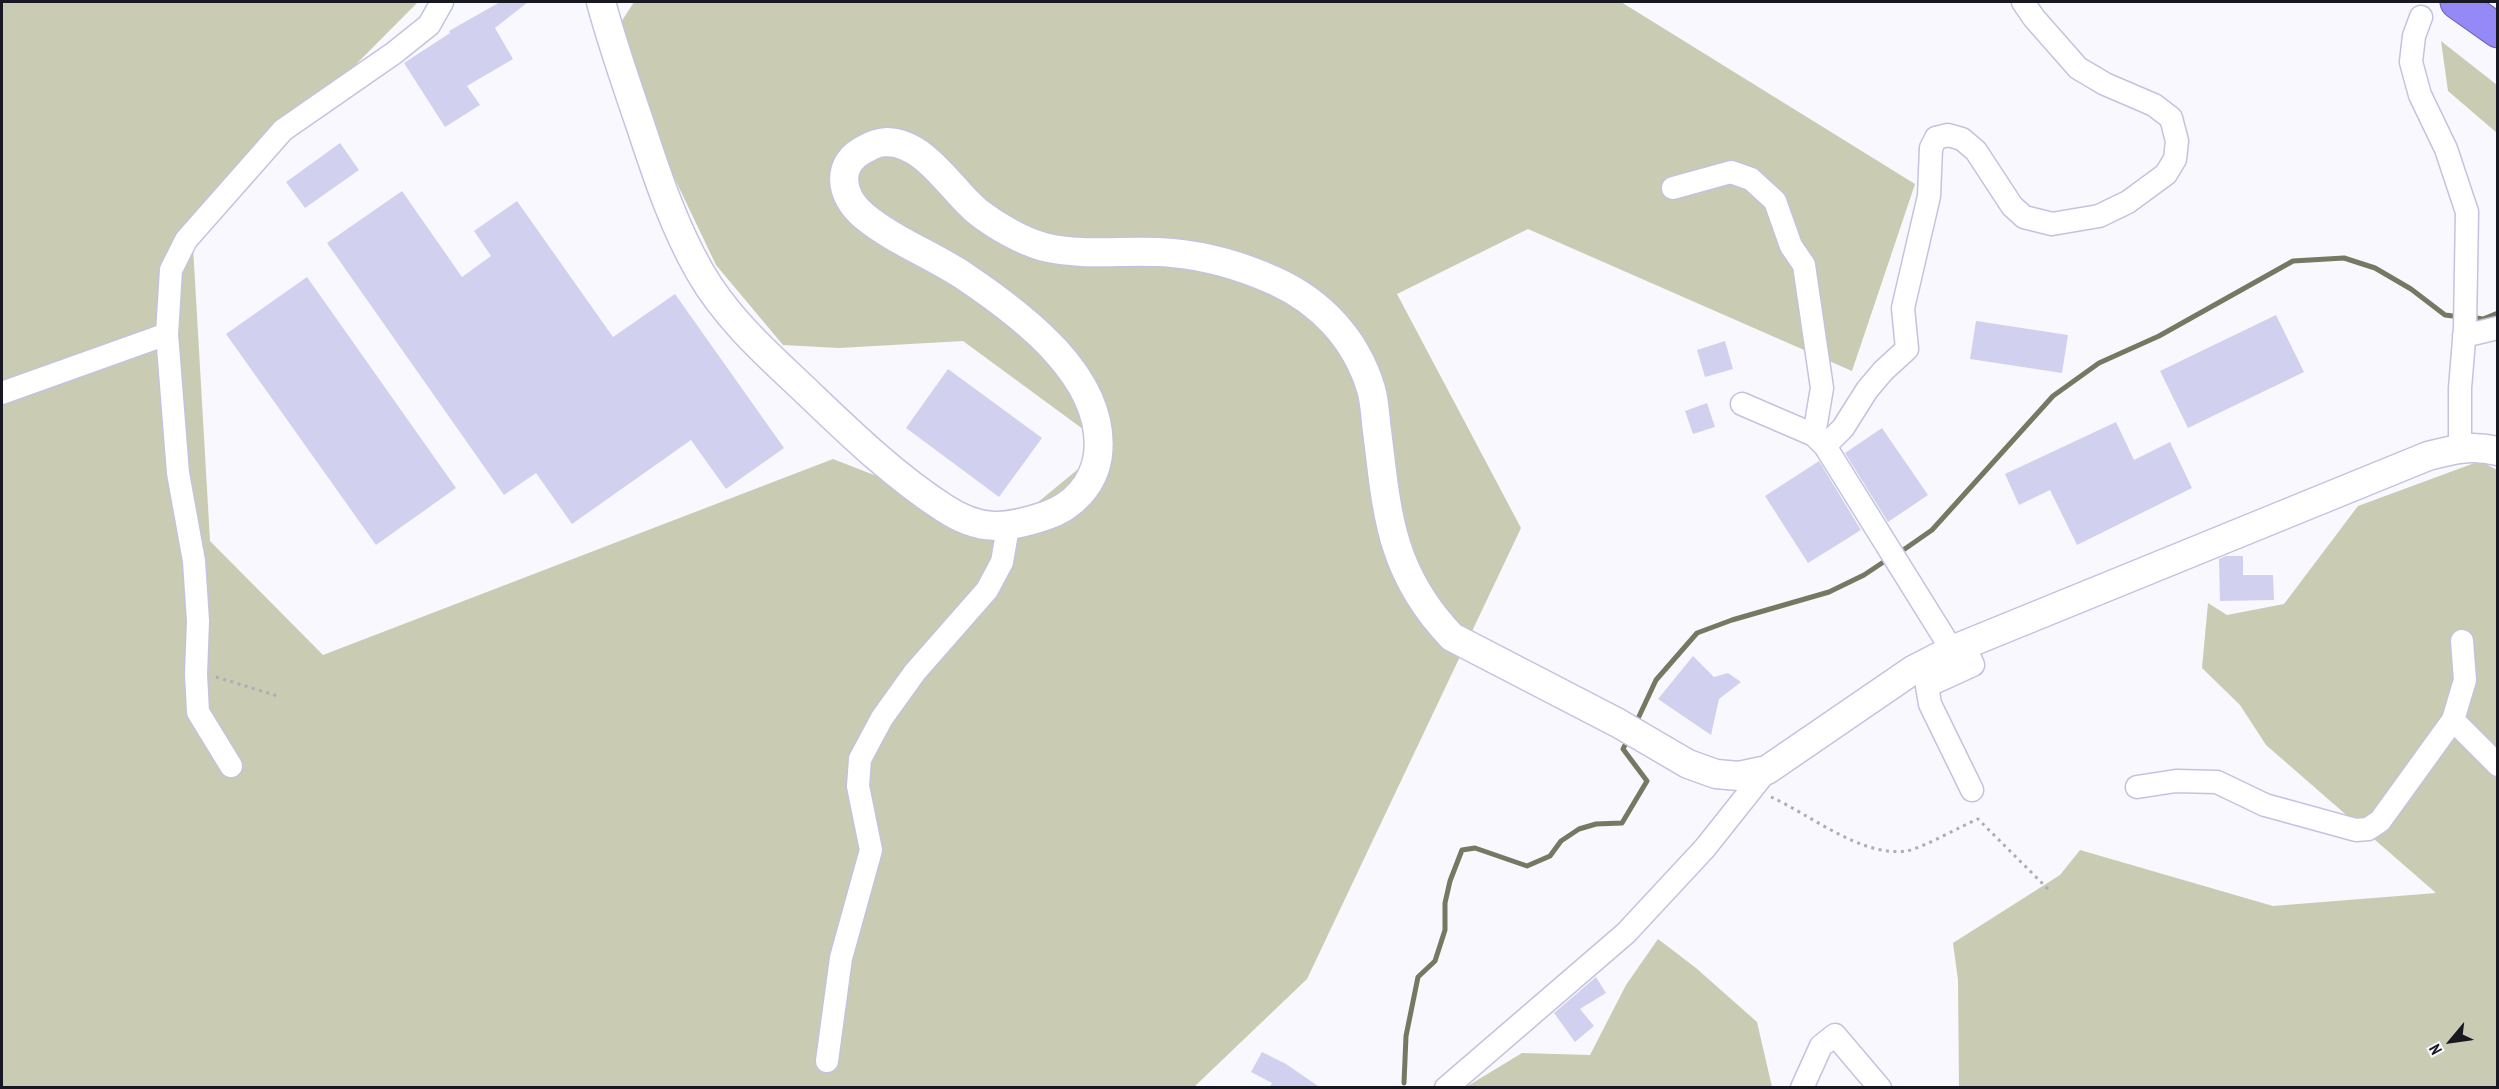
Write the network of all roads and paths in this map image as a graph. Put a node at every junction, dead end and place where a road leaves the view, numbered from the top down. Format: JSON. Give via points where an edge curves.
{"nodes":[{"id":1,"x":442,"y":2,"type":"edge"},
{"id":2,"x":601,"y":2,"type":"edge"},
{"id":3,"x":2023,"y":2,"type":"edge"},
{"id":4,"x":2457,"y":2,"type":"edge"},
{"id":5,"x":2421,"y":16,"type":"dead end"},
{"id":6,"x":2498,"y":31,"type":"edge"},
{"id":7,"x":1673,"y":188,"type":"dead end"},
{"id":8,"x":2465,"y":324,"type":"junction"},
{"id":9,"x":2498,"y":328,"type":"edge"},
{"id":10,"x":167,"y":334,"type":"junction"},
{"id":11,"x":2,"y":393,"type":"edge"},
{"id":12,"x":1742,"y":404,"type":"dead end"},
{"id":13,"x":1819,"y":440,"type":"junction"},
{"id":14,"x":2460,"y":447,"type":"junction"},
{"id":15,"x":2498,"y":451,"type":"edge"},
{"id":16,"x":1008,"y":527,"type":"junction"},
{"id":17,"x":2462,"y":641,"type":"dead end"},
{"id":18,"x":1958,"y":647,"type":"junction"},
{"id":19,"x":196,"y":674,"type":"junction"},
{"id":20,"x":278,"y":696,"type":"dead end"},
{"id":21,"x":2453,"y":720,"type":"junction"},
{"id":22,"x":2498,"y":765,"type":"edge"},
{"id":23,"x":231,"y":766,"type":"dead end"},
{"id":24,"x":1760,"y":779,"type":"junction"},
{"id":25,"x":2137,"y":787,"type":"dead end"},
{"id":26,"x":1972,"y":790,"type":"dead end"},
{"id":27,"x":2048,"y":889,"type":"dead end"},
{"id":28,"x":827,"y":1061,"type":"dead end"},
{"id":29,"x":1446,"y":1088,"type":"edge"},
{"id":30,"x":1802,"y":1088,"type":"edge"},
{"id":31,"x":1880,"y":1088,"type":"edge"}],
"edges":[{"from":1,"to":10,"type":"street","via":[[429,25],[283,130],[186,240],[171,270]]},
{"from":2,"to":16,"type":"street","via":[[668,207],[722,306],[836,420],[918,490],[965,521]]},
{"from":3,"to":13,"type":"street","via":[[2078,68],[2154,105],[2171,118],[2177,141],[2175,159],[2166,174],[2113,210],[2052,224],[2024,217],[2012,206],[1976,151],[1962,139],[1948,135],[1936,138],[1931,148],[1927,207],[1903,308],[1907,349],[1867,390],[1843,428]]},
{"from":4,"to":6,"type":"highway"},
{"from":5,"to":8,"type":"street","via":[[2411,62],[2420,95],[2446,149],[2467,212]]},
{"from":7,"to":13,"type":"street","via":[[1731,172],[1751,178],[1775,201],[1791,246],[1804,265],[1822,388]]},
{"from":8,"to":9,"type":"street"},
{"from":8,"to":14,"type":"street"},
{"from":10,"to":11,"type":"street"},
{"from":10,"to":19,"type":"street","via":[[178,473],[194,561]]},
{"from":12,"to":13,"type":"street"},
{"from":13,"to":18,"type":"street"},
{"from":14,"to":15,"type":"street"},
{"from":14,"to":18,"type":"street","via":[[2428,456]]},
{"from":16,"to":24,"type":"street","via":[[1056,512],[1086,487],[1096,472],[1100,439],[1095,413],[1080,382],[1054,347],[964,276],[867,219],[850,202],[844,188],[844,168],[857,153],[883,142],[922,156],[980,213],[1028,242],[1049,248],[1205,258],[1273,280],[1311,301],[1336,323],[1371,389],[1396,544],[1408,574],[1436,621],[1452,637],[1643,736],[1688,764],[1716,774]]},
{"from":16,"to":28,"type":"street","via":[[1002,562],[987,590],[915,672],[882,718],[860,759],[858,786],[871,850],[841,958]]},
{"from":17,"to":21,"type":"street","via":[[2465,680]]},
{"from":18,"to":24,"type":"street","via":[[1913,670]]},
{"from":18,"to":26,"type":"street","via":[[1973,665],[1927,686],[1930,705]]},
{"from":19,"to":20,"type":"path","via":[[226,678]]},
{"from":19,"to":23,"type":"street","via":[[198,712]]},
{"from":21,"to":22,"type":"street"},
{"from":21,"to":25,"type":"street","via":[[2380,821],[2368,829],[2356,830],[2265,805],[2217,782],[2176,781]]},
{"from":24,"to":27,"type":"path","via":[[1796,808],[1860,844],[1884,850],[1907,851],[1978,819]]},
{"from":24,"to":29,"type":"street","via":[[1705,848],[1626,933]]},
{"from":30,"to":31,"type":"street","via":[[1821,1046],[1835,1035]]}]}
